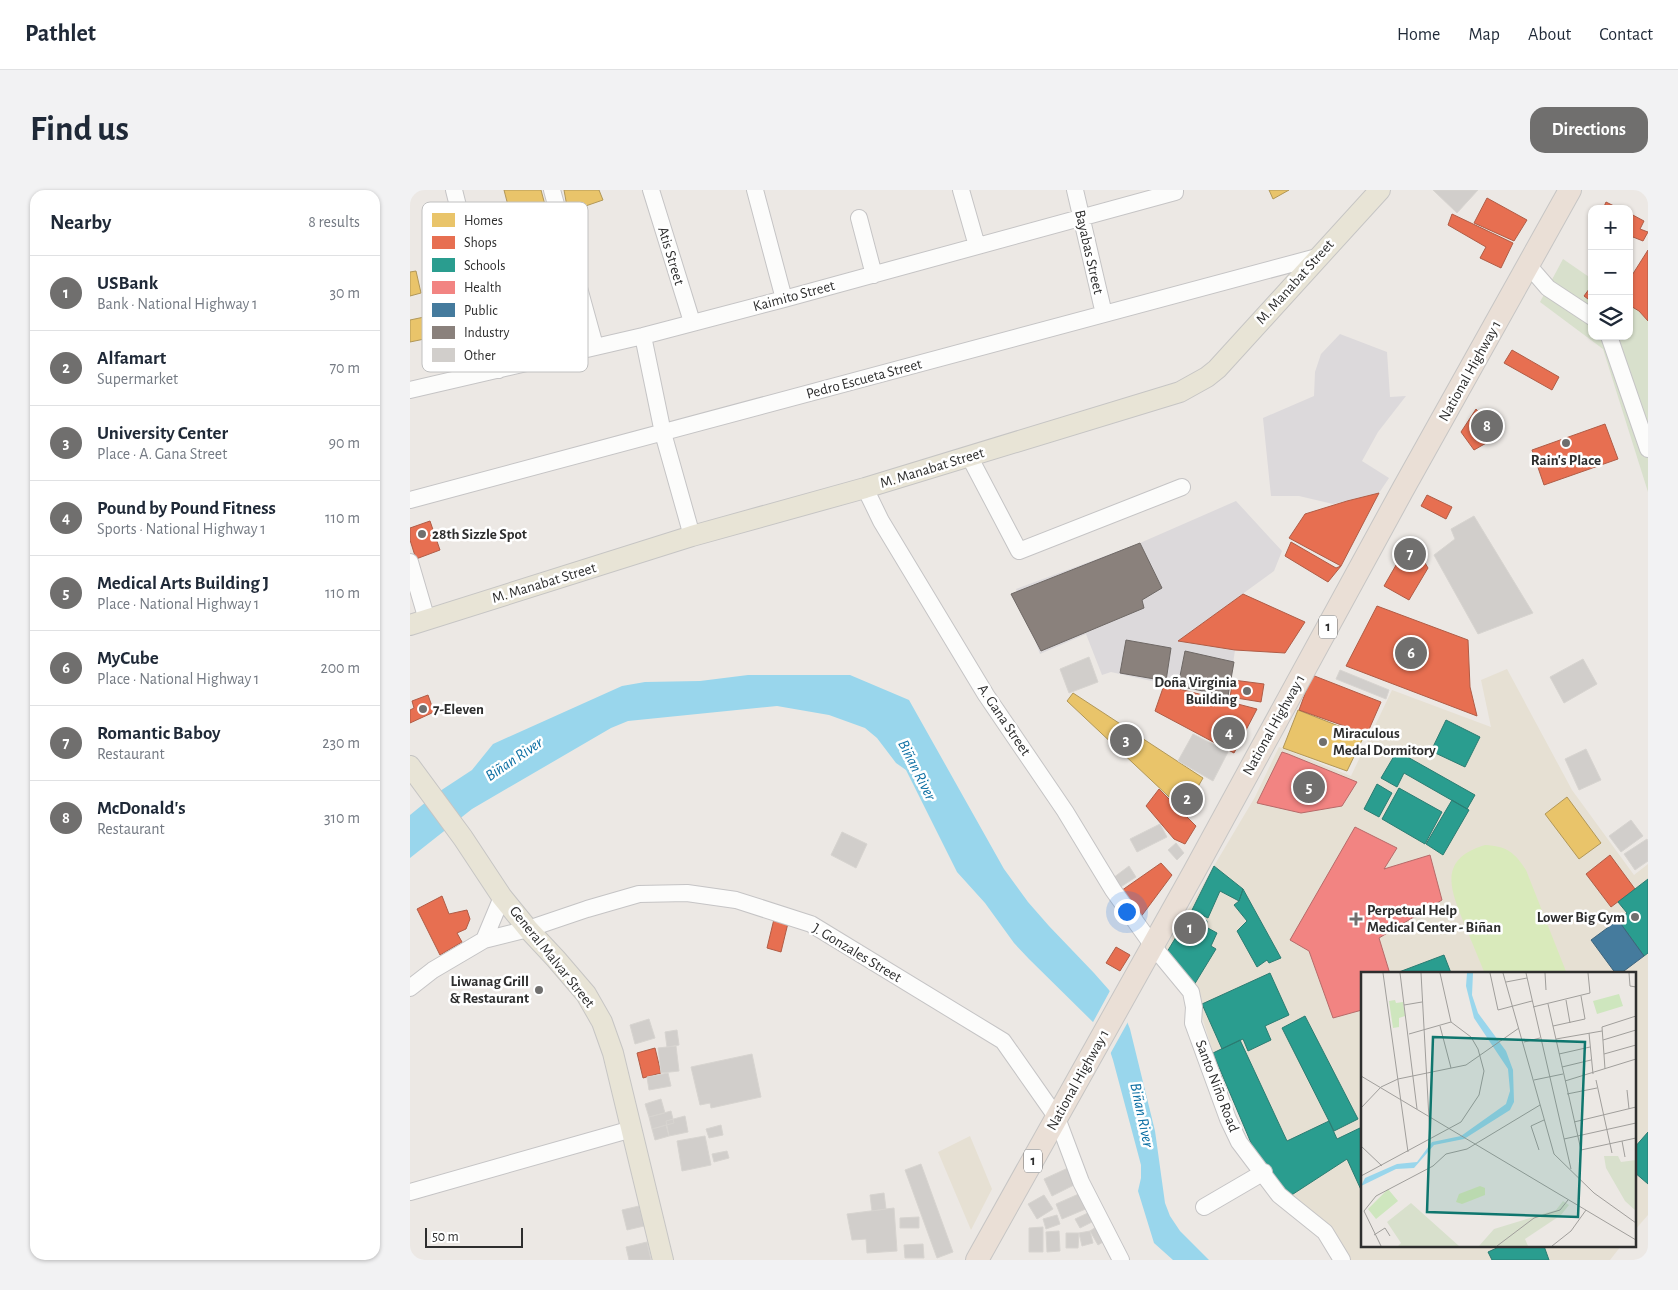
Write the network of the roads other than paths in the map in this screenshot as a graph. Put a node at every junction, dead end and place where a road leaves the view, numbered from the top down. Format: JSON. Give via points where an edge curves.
{"nodes":[{"id":1,"x":651,"y":190,"type":"edge"},
{"id":2,"x":755,"y":190,"type":"edge"},
{"id":3,"x":961,"y":190,"type":"edge"},
{"id":4,"x":1075,"y":190,"type":"edge"},
{"id":5,"x":1380,"y":190,"type":"edge"},
{"id":6,"x":1570,"y":190,"type":"edge"},
{"id":7,"x":1175,"y":191,"type":"edge"},
{"id":8,"x":1082,"y":217,"type":"junction"},
{"id":9,"x":860,"y":218,"type":"dead end"},
{"id":10,"x":977,"y":246,"type":"junction"},
{"id":11,"x":1317,"y":257,"type":"junction"},
{"id":12,"x":1528,"y":264,"type":"junction"},
{"id":13,"x":874,"y":274,"type":"junction"},
{"id":14,"x":784,"y":299,"type":"junction"},
{"id":15,"x":1104,"y":314,"type":"junction"},
{"id":16,"x":1588,"y":314,"type":"edge"},
{"id":17,"x":588,"y":321,"type":"edge"},
{"id":18,"x":692,"y":322,"type":"junction"},
{"id":19,"x":643,"y":336,"type":"junction"},
{"id":20,"x":1610,"y":340,"type":"edge"},
{"id":21,"x":595,"y":346,"type":"junction"},
{"id":22,"x":588,"y":348,"type":"edge"},
{"id":23,"x":490,"y":372,"type":"edge"},
{"id":24,"x":410,"y":390,"type":"edge"},
{"id":25,"x":663,"y":433,"type":"junction"},
{"id":26,"x":1648,"y":449,"type":"edge"},
{"id":27,"x":969,"y":456,"type":"junction"},
{"id":28,"x":1182,"y":487,"type":"dead end"},
{"id":29,"x":866,"y":488,"type":"junction"},
{"id":30,"x":410,"y":500,"type":"edge"},
{"id":31,"x":692,"y":536,"type":"junction"},
{"id":32,"x":410,"y":562,"type":"edge"},
{"id":33,"x":419,"y":622,"type":"edge"},
{"id":34,"x":413,"y":771,"type":"edge"},
{"id":35,"x":502,"y":897,"type":"junction"},
{"id":36,"x":528,"y":930,"type":"junction"},
{"id":37,"x":484,"y":940,"type":"junction"},
{"id":38,"x":1153,"y":946,"type":"junction"},
{"id":39,"x":410,"y":988,"type":"edge"},
{"id":40,"x":1057,"y":1118,"type":"junction"},
{"id":41,"x":632,"y":1129,"type":"junction"},
{"id":42,"x":1264,"y":1172,"type":"junction"},
{"id":43,"x":410,"y":1192,"type":"edge"},
{"id":44,"x":1204,"y":1207,"type":"dead end"},
{"id":45,"x":664,"y":1260,"type":"edge"},
{"id":46,"x":977,"y":1260,"type":"edge"},
{"id":47,"x":1121,"y":1260,"type":"edge"},
{"id":48,"x":1342,"y":1260,"type":"edge"}],
"edges":[{"from":1,"to":18,"type":"street","name":"Atis Street"},
{"from":2,"to":14,"type":"street"},
{"from":3,"to":10,"type":"street"},
{"from":4,"to":8,"type":"street","name":"Bayabas Street"},
{"from":5,"to":11,"type":"main road","name":"M. Manabat Street"},
{"from":6,"to":12,"type":"highway","name":"National Highway 1","number":"1"},
{"from":7,"to":8,"type":"street","name":"Kaimito Street"},
{"from":8,"to":10,"type":"street","name":"Kaimito Street"},
{"from":8,"to":15,"type":"street","name":"Bayabas Street"},
{"from":9,"to":13,"type":"street"},
{"from":10,"to":13,"type":"street","name":"Kaimito Street"},
{"from":11,"to":15,"type":"street","name":"Pedro Escueta Street"},
{"from":11,"to":27,"type":"main road","name":"M. Manabat Street","via":[[1207,377],[1152,402]]},
{"from":12,"to":16,"type":"street","via":[[1548,288]]},
{"from":12,"to":38,"type":"highway","name":"National Highway 1","number":"1"},
{"from":13,"to":14,"type":"street","name":"Kaimito Street"},
{"from":14,"to":18,"type":"street","name":"Kaimito Street"},
{"from":15,"to":25,"type":"street","name":"Pedro Escueta Street"},
{"from":17,"to":21,"type":"street"},
{"from":18,"to":19,"type":"street","name":"Kaimito Street"},
{"from":19,"to":21,"type":"street","name":"Kaimito Street"},
{"from":19,"to":25,"type":"street"},
{"from":20,"to":26,"type":"street"},
{"from":21,"to":22,"type":"street","name":"Kaimito Street"},
{"from":23,"to":24,"type":"street","name":"Kaimito Street"},
{"from":25,"to":30,"type":"street","name":"Pedro Escueta Street"},
{"from":25,"to":31,"type":"street"},
{"from":27,"to":28,"type":"street","via":[[1019,551]]},
{"from":27,"to":29,"type":"main road","name":"M. Manabat Street"},
{"from":29,"to":31,"type":"main road","name":"M. Manabat Street"},
{"from":29,"to":38,"type":"street","name":"A. Gana Street","via":[[882,521],[986,695]]},
{"from":31,"to":33,"type":"main road","name":"M. Manabat Street"},
{"from":32,"to":33,"type":"street"},
{"from":34,"to":35,"type":"main road","name":"General Malvar Street"},
{"from":35,"to":36,"type":"main road","name":"General Malvar Street"},
{"from":35,"to":37,"type":"street"},
{"from":36,"to":37,"type":"street","name":"J. Gonzales Street"},
{"from":36,"to":40,"type":"street","name":"J. Gonzales Street","via":[[639,894],[687,893],[736,900],[811,924],[1003,1042]]},
{"from":36,"to":41,"type":"main road","name":"General Malvar Street","via":[[586,994],[602,1022]]},
{"from":37,"to":39,"type":"street","name":"J. Gonzales Street","via":[[433,970]]},
{"from":38,"to":40,"type":"highway","name":"National Highway 1","number":"1"},
{"from":38,"to":42,"type":"street","name":"Santo Niño Road","via":[[1191,992],[1193,1023],[1228,1119],[1239,1142]]},
{"from":40,"to":46,"type":"highway","name":"National Highway 1","number":"1"},
{"from":40,"to":47,"type":"street","name":"J. Gonzales Street","via":[[1081,1182]]},
{"from":41,"to":43,"type":"street"},
{"from":41,"to":45,"type":"main road","name":"General Malvar Street"},
{"from":42,"to":44,"type":"street"},
{"from":42,"to":48,"type":"street","name":"Santo Niño Road","via":[[1279,1195],[1326,1232]]}]}
